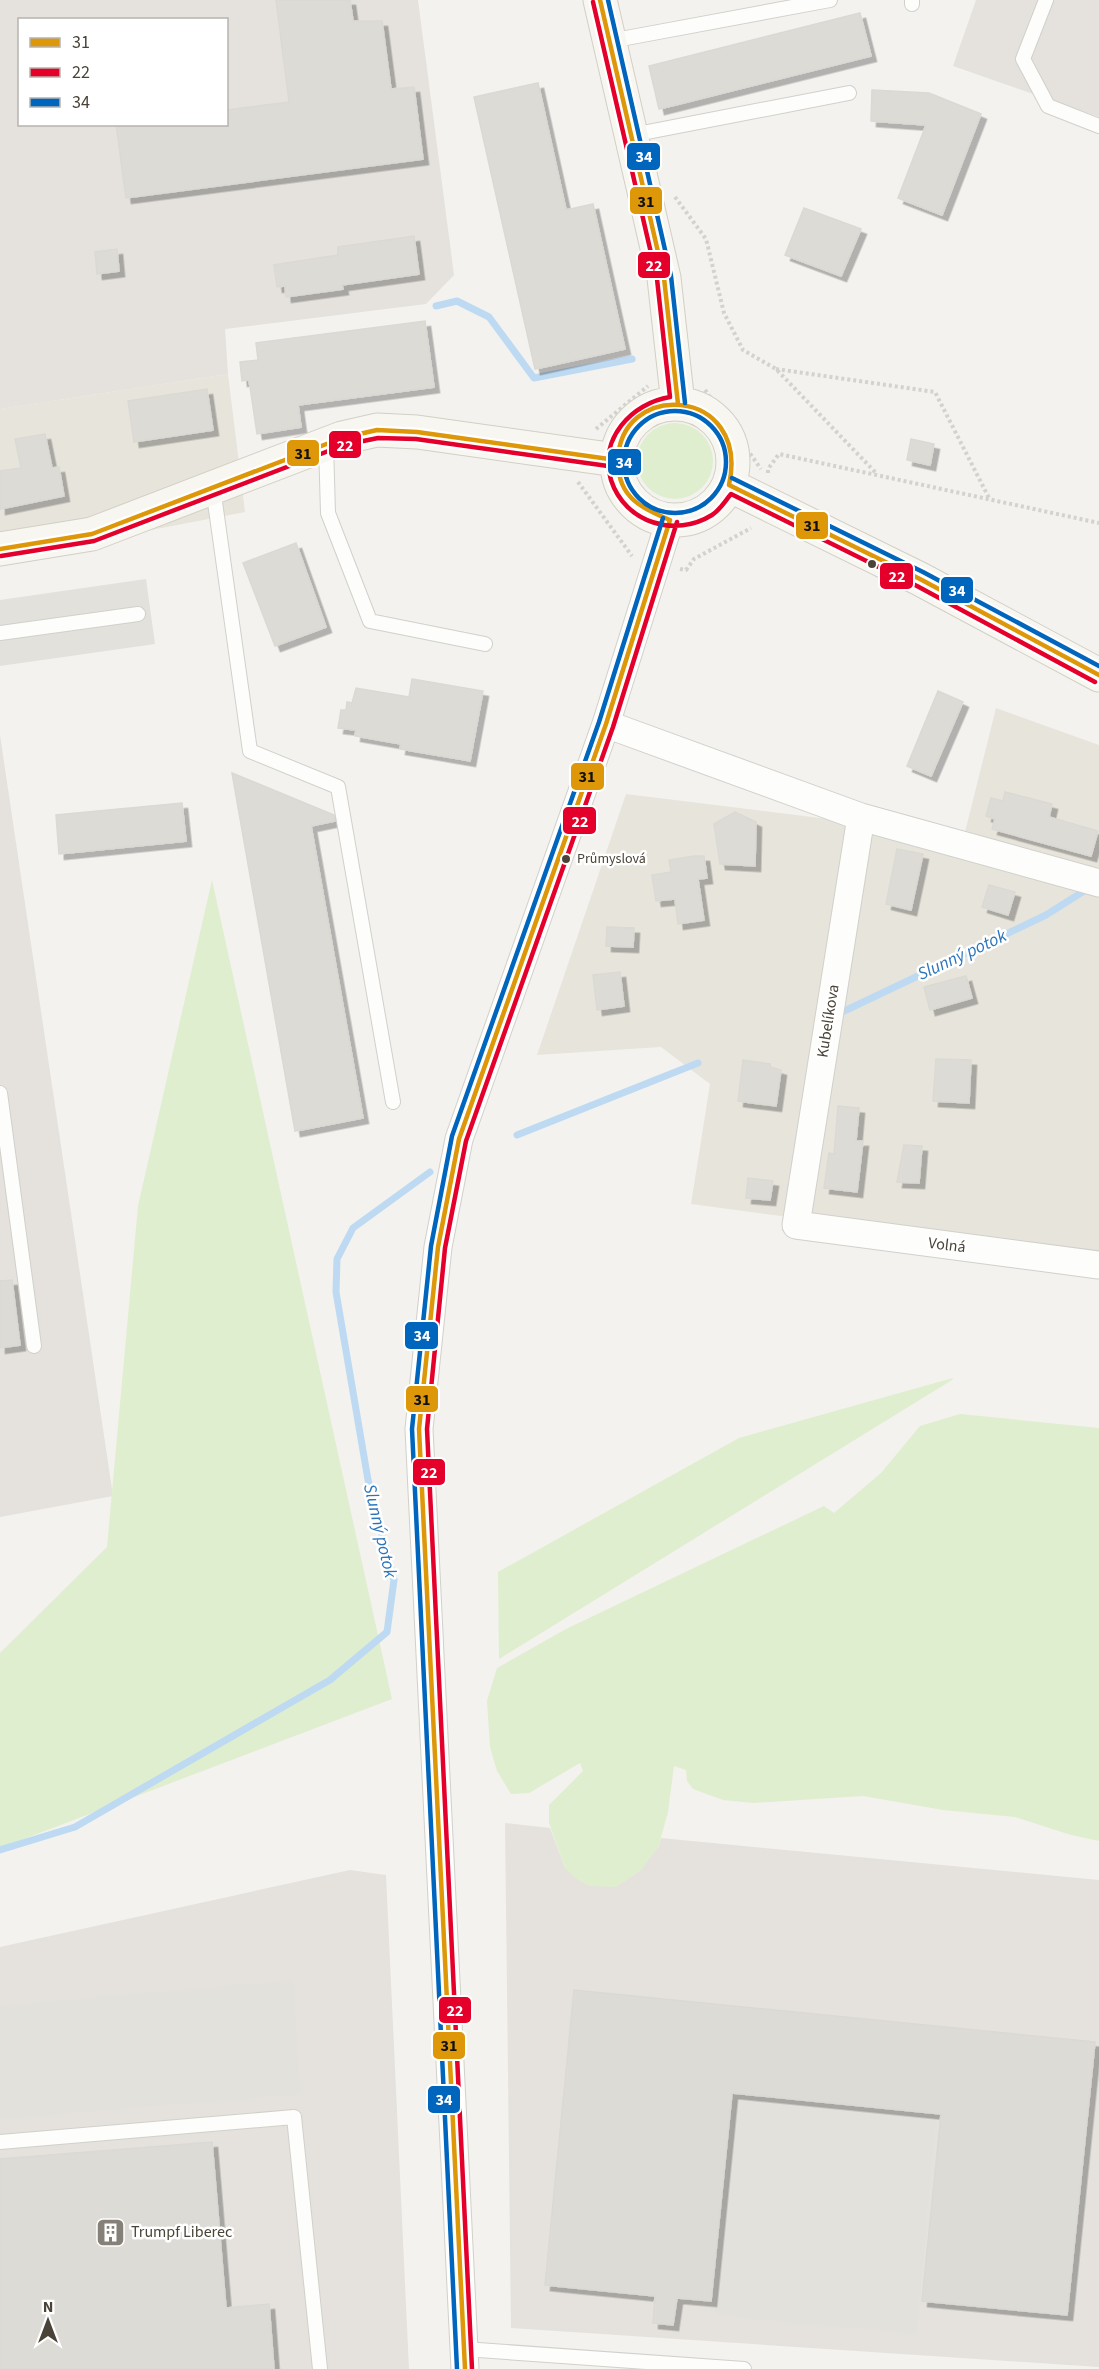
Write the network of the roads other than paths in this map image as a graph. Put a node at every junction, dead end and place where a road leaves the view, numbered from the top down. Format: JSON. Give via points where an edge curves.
{"nodes":[{"id":1,"x":600,"y":0,"type":"edge"},
{"id":2,"x":830,"y":0,"type":"edge"},
{"id":3,"x":1046,"y":0,"type":"edge"},
{"id":4,"x":610,"y":41,"type":"junction"},
{"id":5,"x":849,"y":93,"type":"dead end"},
{"id":6,"x":1099,"y":126,"type":"edge"},
{"id":7,"x":632,"y":135,"type":"junction"},
{"id":8,"x":676,"y":393,"type":"junction"},
{"id":9,"x":326,"y":444,"type":"junction"},
{"id":10,"x":616,"y":460,"type":"junction"},
{"id":11,"x":729,"y":484,"type":"junction"},
{"id":12,"x":213,"y":488,"type":"junction"},
{"id":13,"x":670,"y":520,"type":"junction"},
{"id":14,"x":0,"y":549,"type":"edge"},
{"id":15,"x":138,"y":614,"type":"dead end"},
{"id":16,"x":0,"y":633,"type":"edge"},
{"id":17,"x":485,"y":644,"type":"dead end"},
{"id":18,"x":1099,"y":675,"type":"edge"},
{"id":19,"x":606,"y":724,"type":"junction"},
{"id":20,"x":861,"y":817,"type":"junction"},
{"id":21,"x":1099,"y":883,"type":"edge"},
{"id":22,"x":0,"y":1093,"type":"edge"},
{"id":23,"x":393,"y":1102,"type":"dead end"},
{"id":24,"x":796,"y":1225,"type":"joint"},
{"id":25,"x":1099,"y":1265,"type":"edge"},
{"id":26,"x":34,"y":1346,"type":"dead end"},
{"id":27,"x":0,"y":2142,"type":"edge"},
{"id":28,"x":465,"y":2359,"type":"edge"},
{"id":29,"x":320,"y":2369,"type":"edge"},
{"id":30,"x":744,"y":2369,"type":"edge"}],
"edges":[{"from":1,"to":4,"type":"street"},
{"from":2,"to":4,"type":"lane"},
{"from":3,"to":6,"type":"lane","via":[[1023,59],[1048,106]]},
{"from":4,"to":7,"type":"street"},
{"from":5,"to":7,"type":"lane"},
{"from":7,"to":8,"type":"street","via":[[664,278]]},
{"from":8,"to":10,"type":"street","via":[[631,423],[622,437]]},
{"from":8,"to":11,"type":"street","via":[[707,413],[727,436],[733,454]]},
{"from":9,"to":10,"type":"street","via":[[376,430],[417,432]]},
{"from":9,"to":12,"type":"street"},
{"from":9,"to":17,"type":"lane","via":[[328,513],[370,621]]},
{"from":10,"to":13,"type":"street","via":[[618,477],[627,496],[645,513]]},
{"from":11,"to":13,"type":"street","via":[[709,509],[687,519]]},
{"from":11,"to":18,"type":"street","via":[[920,579]]},
{"from":12,"to":14,"type":"street","via":[[92,534]]},
{"from":12,"to":23,"type":"lane","via":[[250,750],[338,788]]},
{"from":13,"to":19,"type":"street"},
{"from":15,"to":16,"type":"lane"},
{"from":19,"to":20,"type":"street"},
{"from":19,"to":28,"type":"street","via":[[459,1139],[438,1247],[419,1429]]},
{"from":20,"to":21,"type":"street"},
{"from":20,"to":24,"type":"street","name":"Kubelíkova"},
{"from":22,"to":26,"type":"lane"},
{"from":24,"to":25,"type":"street","name":"Volná"},
{"from":27,"to":29,"type":"lane","via":[[294,2117]]},
{"from":28,"to":30,"type":"lane"}]}
